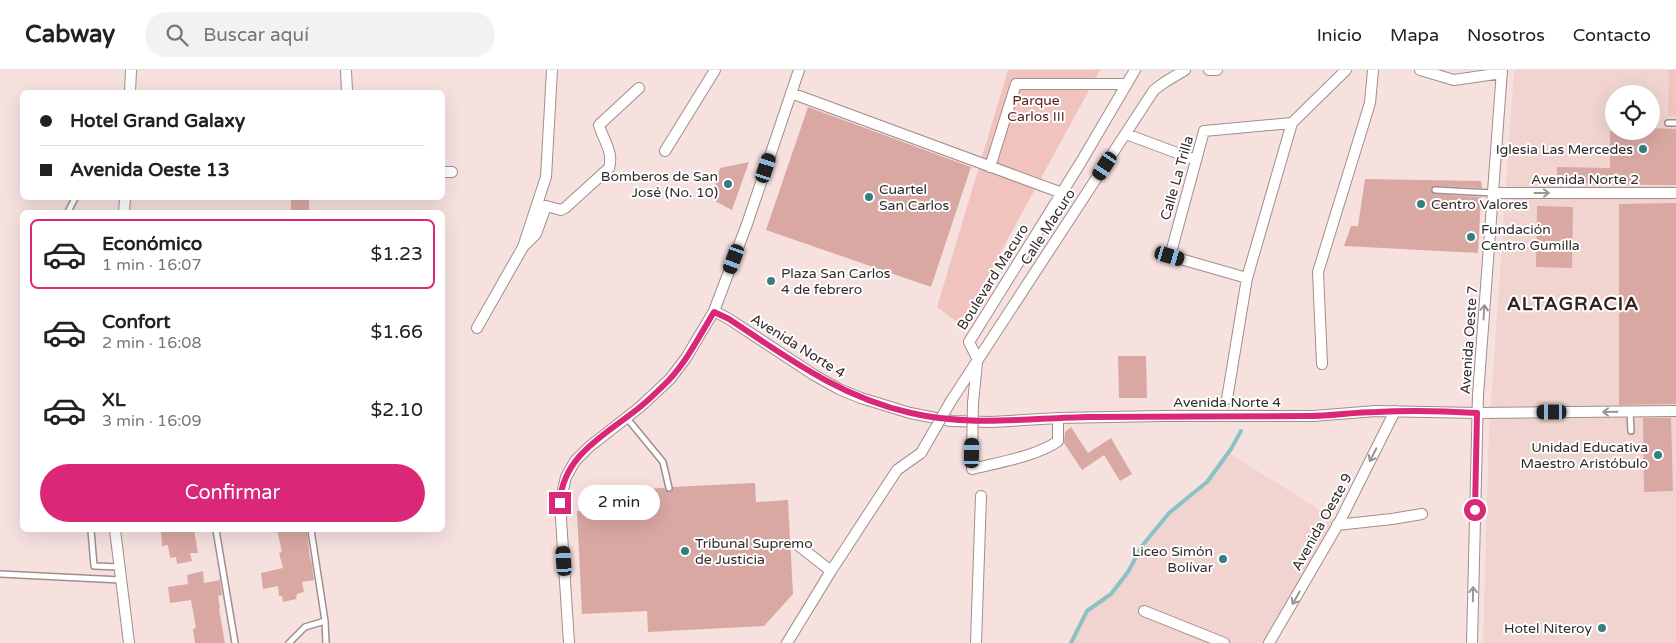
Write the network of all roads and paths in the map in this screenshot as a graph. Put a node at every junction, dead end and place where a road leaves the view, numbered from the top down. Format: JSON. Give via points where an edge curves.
{"nodes":[{"id":1,"x":131,"y":70,"type":"edge"},
{"id":2,"x":346,"y":70,"type":"edge"},
{"id":3,"x":552,"y":70,"type":"edge"},
{"id":4,"x":715,"y":70,"type":"edge"},
{"id":5,"x":799,"y":70,"type":"edge"},
{"id":6,"x":1135,"y":70,"type":"edge"},
{"id":7,"x":1185,"y":70,"type":"edge"},
{"id":8,"x":1209,"y":70,"type":"edge"},
{"id":9,"x":1217,"y":70,"type":"edge"},
{"id":10,"x":1346,"y":70,"type":"edge"},
{"id":11,"x":1373,"y":70,"type":"edge"},
{"id":12,"x":1420,"y":70,"type":"edge"},
{"id":13,"x":1502,"y":72,"type":"edge"},
{"id":14,"x":1127,"y":84,"type":"junction"},
{"id":15,"x":639,"y":88,"type":"dead end"},
{"id":16,"x":130,"y":90,"type":"edge"},
{"id":17,"x":347,"y":90,"type":"edge"},
{"id":18,"x":791,"y":93,"type":"junction"},
{"id":19,"x":1292,"y":123,"type":"junction"},
{"id":20,"x":1668,"y":123,"type":"dead end"},
{"id":21,"x":1676,"y":123,"type":"edge"},
{"id":22,"x":1126,"y":134,"type":"junction"},
{"id":23,"x":665,"y":152,"type":"dead end"},
{"id":24,"x":1196,"y":160,"type":"junction"},
{"id":25,"x":990,"y":167,"type":"junction"},
{"id":26,"x":1435,"y":190,"type":"dead end"},
{"id":27,"x":1062,"y":193,"type":"junction"},
{"id":28,"x":1493,"y":193,"type":"junction"},
{"id":29,"x":1676,"y":193,"type":"edge"},
{"id":30,"x":523,"y":247,"type":"junction"},
{"id":31,"x":1247,"y":278,"type":"junction"},
{"id":32,"x":714,"y":312,"type":"junction"},
{"id":33,"x":477,"y":328,"type":"dead end"},
{"id":34,"x":978,"y":360,"type":"junction"},
{"id":35,"x":1322,"y":364,"type":"dead end"},
{"id":36,"x":1226,"y":399,"type":"dead end"},
{"id":37,"x":1395,"y":411,"type":"junction"},
{"id":38,"x":1630,"y":411,"type":"junction"},
{"id":39,"x":1676,"y":411,"type":"edge"},
{"id":40,"x":1477,"y":413,"type":"junction"},
{"id":41,"x":626,"y":417,"type":"junction"},
{"id":42,"x":1058,"y":418,"type":"junction"},
{"id":43,"x":1631,"y":431,"type":"dead end"},
{"id":44,"x":669,"y":488,"type":"dead end"},
{"id":45,"x":981,"y":496,"type":"dead end"},
{"id":46,"x":1422,"y":514,"type":"dead end"},
{"id":47,"x":1338,"y":525,"type":"junction"},
{"id":48,"x":92,"y":532,"type":"edge"},
{"id":49,"x":115,"y":532,"type":"edge"},
{"id":50,"x":216,"y":532,"type":"edge"},
{"id":51,"x":311,"y":532,"type":"edge"},
{"id":52,"x":799,"y":546,"type":"dead end"},
{"id":53,"x":119,"y":567,"type":"junction"},
{"id":54,"x":831,"y":571,"type":"junction"},
{"id":55,"x":0,"y":574,"type":"edge"},
{"id":56,"x":121,"y":580,"type":"junction"},
{"id":57,"x":1144,"y":611,"type":"dead end"},
{"id":58,"x":325,"y":621,"type":"junction"},
{"id":59,"x":129,"y":643,"type":"edge"},
{"id":60,"x":235,"y":643,"type":"edge"},
{"id":61,"x":289,"y":643,"type":"edge"},
{"id":62,"x":326,"y":643,"type":"edge"},
{"id":63,"x":569,"y":643,"type":"edge"},
{"id":64,"x":787,"y":643,"type":"edge"},
{"id":65,"x":976,"y":643,"type":"edge"},
{"id":66,"x":1224,"y":643,"type":"edge"},
{"id":67,"x":1269,"y":643,"type":"edge"},
{"id":68,"x":1472,"y":643,"type":"edge"}],
"edges":[{"from":1,"to":16,"type":"street"},
{"from":2,"to":17,"type":"street"},
{"from":3,"to":30,"type":"street","via":[[546,177]]},
{"from":4,"to":23,"type":"street"},
{"from":5,"to":18,"type":"street"},
{"from":6,"to":14,"type":"street","name":"Boulevard Macuro"},
{"from":7,"to":22,"type":"street","name":"Calle Macuro","via":[[1154,90]]},
{"from":8,"to":9,"type":"street"},
{"from":10,"to":19,"type":"street"},
{"from":11,"to":35,"type":"street","via":[[1370,103],[1318,272]]},
{"from":12,"to":13,"type":"street","via":[[1454,80]]},
{"from":13,"to":28,"type":"street","name":"Avenida Oeste 7"},
{"from":14,"to":25,"type":"street","via":[[1016,84]]},
{"from":14,"to":27,"type":"street","name":"Boulevard Macuro"},
{"from":15,"to":30,"type":"street","via":[[599,124],[612,159],[609,168],[565,208],[546,206],[536,234]]},
{"from":18,"to":25,"type":"street"},
{"from":18,"to":32,"type":"street"},
{"from":19,"to":24,"type":"street","name":"Calle La Trilla","via":[[1204,131]]},
{"from":19,"to":31,"type":"street"},
{"from":20,"to":21,"type":"lane"},
{"from":22,"to":24,"type":"street"},
{"from":22,"to":34,"type":"street","name":"Calle Macuro"},
{"from":24,"to":31,"type":"street","name":"Calle La Trilla","via":[[1170,256]]},
{"from":25,"to":27,"type":"street"},
{"from":26,"to":28,"type":"lane"},
{"from":27,"to":34,"type":"street","name":"Boulevard Macuro","via":[[969,342]]},
{"from":28,"to":29,"type":"street","name":"Avenida Norte 2","one_way":true},
{"from":40,"to":28,"type":"street","name":"Avenida Oeste 7","one_way":true},
{"from":30,"to":33,"type":"street"},
{"from":31,"to":36,"type":"street"},
{"from":32,"to":41,"type":"street","via":[[670,379]]},
{"from":32,"to":42,"type":"street","name":"Avenida Norte 4","via":[[814,375],[882,405],[961,422]]},
{"from":34,"to":42,"type":"street","bridge":true,"via":[[973,402],[972,469],[1050,447],[1058,441]]},
{"from":34,"to":54,"type":"street","bridge":true,"via":[[920,453],[897,470]]},
{"from":37,"to":40,"type":"street","name":"Avenida Norte 4"},
{"from":37,"to":42,"type":"street","name":"Avenida Norte 4","via":[[1313,416]]},
{"from":37,"to":47,"type":"street","name":"Avenida Oeste 9","one_way":true},
{"from":38,"to":39,"type":"street","name":"Avenida Norte 4"},
{"from":38,"to":40,"type":"street","name":"Avenida Norte 4","one_way":true},
{"from":38,"to":43,"type":"lane"},
{"from":68,"to":40,"type":"street","name":"Avenida Oeste 7","one_way":true},
{"from":41,"to":44,"type":"lane","via":[[663,462]]},
{"from":41,"to":63,"type":"street","via":[[579,456],[562,490]]},
{"from":45,"to":65,"type":"street"},
{"from":46,"to":47,"type":"street"},
{"from":47,"to":67,"type":"street","name":"Avenida Oeste 9","one_way":true},
{"from":48,"to":53,"type":"lane","via":[[94,566]]},
{"from":49,"to":53,"type":"street"},
{"from":50,"to":60,"type":"lane"},
{"from":51,"to":58,"type":"lane"},
{"from":52,"to":54,"type":"street"},
{"from":53,"to":56,"type":"street"},
{"from":54,"to":64,"type":"street"},
{"from":55,"to":56,"type":"lane"},
{"from":56,"to":59,"type":"street"},
{"from":57,"to":66,"type":"street"},
{"from":58,"to":61,"type":"lane","via":[[305,626]]},
{"from":58,"to":62,"type":"lane"}]}
